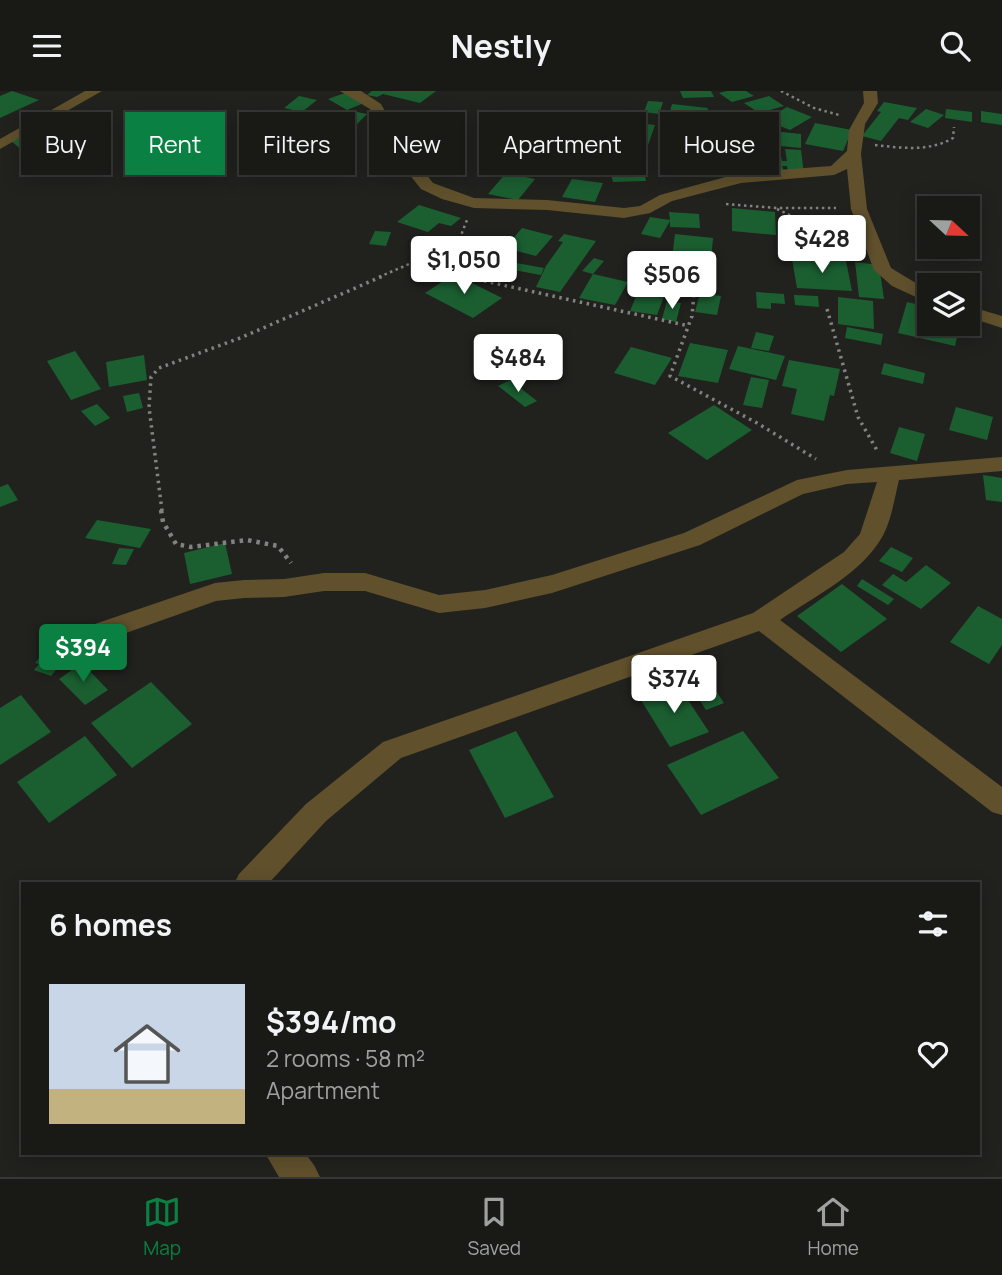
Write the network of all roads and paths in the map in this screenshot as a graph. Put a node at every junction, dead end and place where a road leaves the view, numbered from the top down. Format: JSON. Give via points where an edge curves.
{"nodes":[{"id":1,"x":95,"y":91,"type":"edge"},
{"id":2,"x":347,"y":91,"type":"edge"},
{"id":3,"x":780,"y":91,"type":"edge"},
{"id":4,"x":870,"y":91,"type":"edge"},
{"id":5,"x":860,"y":121,"type":"junction"},
{"id":6,"x":954,"y":127,"type":"dead end"},
{"id":7,"x":0,"y":145,"type":"edge"},
{"id":8,"x":855,"y":149,"type":"junction"},
{"id":9,"x":474,"y":203,"type":"junction"},
{"id":10,"x":718,"y":203,"type":"dead end"},
{"id":11,"x":776,"y":208,"type":"junction"},
{"id":12,"x":859,"y":209,"type":"junction"},
{"id":13,"x":430,"y":255,"type":"junction"},
{"id":14,"x":878,"y":256,"type":"junction"},
{"id":15,"x":676,"y":260,"type":"dead end"},
{"id":16,"x":917,"y":292,"type":"edge"},
{"id":17,"x":827,"y":309,"type":"dead end"},
{"id":18,"x":980,"y":315,"type":"edge"},
{"id":19,"x":1002,"y":322,"type":"edge"},
{"id":20,"x":688,"y":326,"type":"junction"},
{"id":21,"x":1002,"y":464,"type":"edge"},
{"id":22,"x":890,"y":475,"type":"junction"},
{"id":23,"x":847,"y":477,"type":"junction"},
{"id":24,"x":324,"y":582,"type":"junction"},
{"id":25,"x":762,"y":620,"type":"junction"},
{"id":26,"x":97,"y":632,"type":"dead end"},
{"id":27,"x":1002,"y":803,"type":"edge"},
{"id":28,"x":251,"y":882,"type":"edge"},
{"id":29,"x":284,"y":1155,"type":"edge"},
{"id":30,"x":302,"y":1177,"type":"edge"}],
"edges":[{"from":1,"to":7,"type":"street"},
{"from":2,"to":9,"type":"street","via":[[376,107],[401,154],[427,186]]},
{"from":3,"to":5,"type":"path","via":[[814,108]]},
{"from":4,"to":5,"type":"street","via":[[871,107]]},
{"from":5,"to":8,"type":"street"},
{"from":6,"to":8,"type":"path","via":[[953,138],[946,143]]},
{"from":8,"to":9,"type":"street","via":[[846,164],[834,170],[740,178],[677,194],[634,212]]},
{"from":8,"to":12,"type":"street"},
{"from":9,"to":13,"type":"path","via":[[458,243]]},
{"from":10,"to":11,"type":"path"},
{"from":11,"to":12,"type":"path"},
{"from":11,"to":14,"type":"path"},
{"from":12,"to":14,"type":"street"},
{"from":13,"to":20,"type":"path","via":[[480,280]]},
{"from":13,"to":24,"type":"path","via":[[159,368],[151,377],[149,407],[163,521],[176,544],[191,547],[247,540],[278,546],[295,567]]},
{"from":14,"to":16,"type":"street","via":[[883,270]]},
{"from":15,"to":20,"type":"path","via":[[695,281]]},
{"from":17,"to":22,"type":"path","via":[[858,417]]},
{"from":18,"to":19,"type":"street"},
{"from":20,"to":23,"type":"path","via":[[670,376]]},
{"from":21,"to":22,"type":"street"},
{"from":22,"to":23,"type":"street"},
{"from":22,"to":25,"type":"street","via":[[870,538],[852,558]]},
{"from":23,"to":24,"type":"street","via":[[797,488],[692,539],[636,559],[485,599],[439,604],[365,582]]},
{"from":24,"to":26,"type":"street","via":[[215,592]]},
{"from":25,"to":27,"type":"street"},
{"from":25,"to":28,"type":"street","via":[[392,750],[276,850]]},
{"from":29,"to":30,"type":"street"}]}
